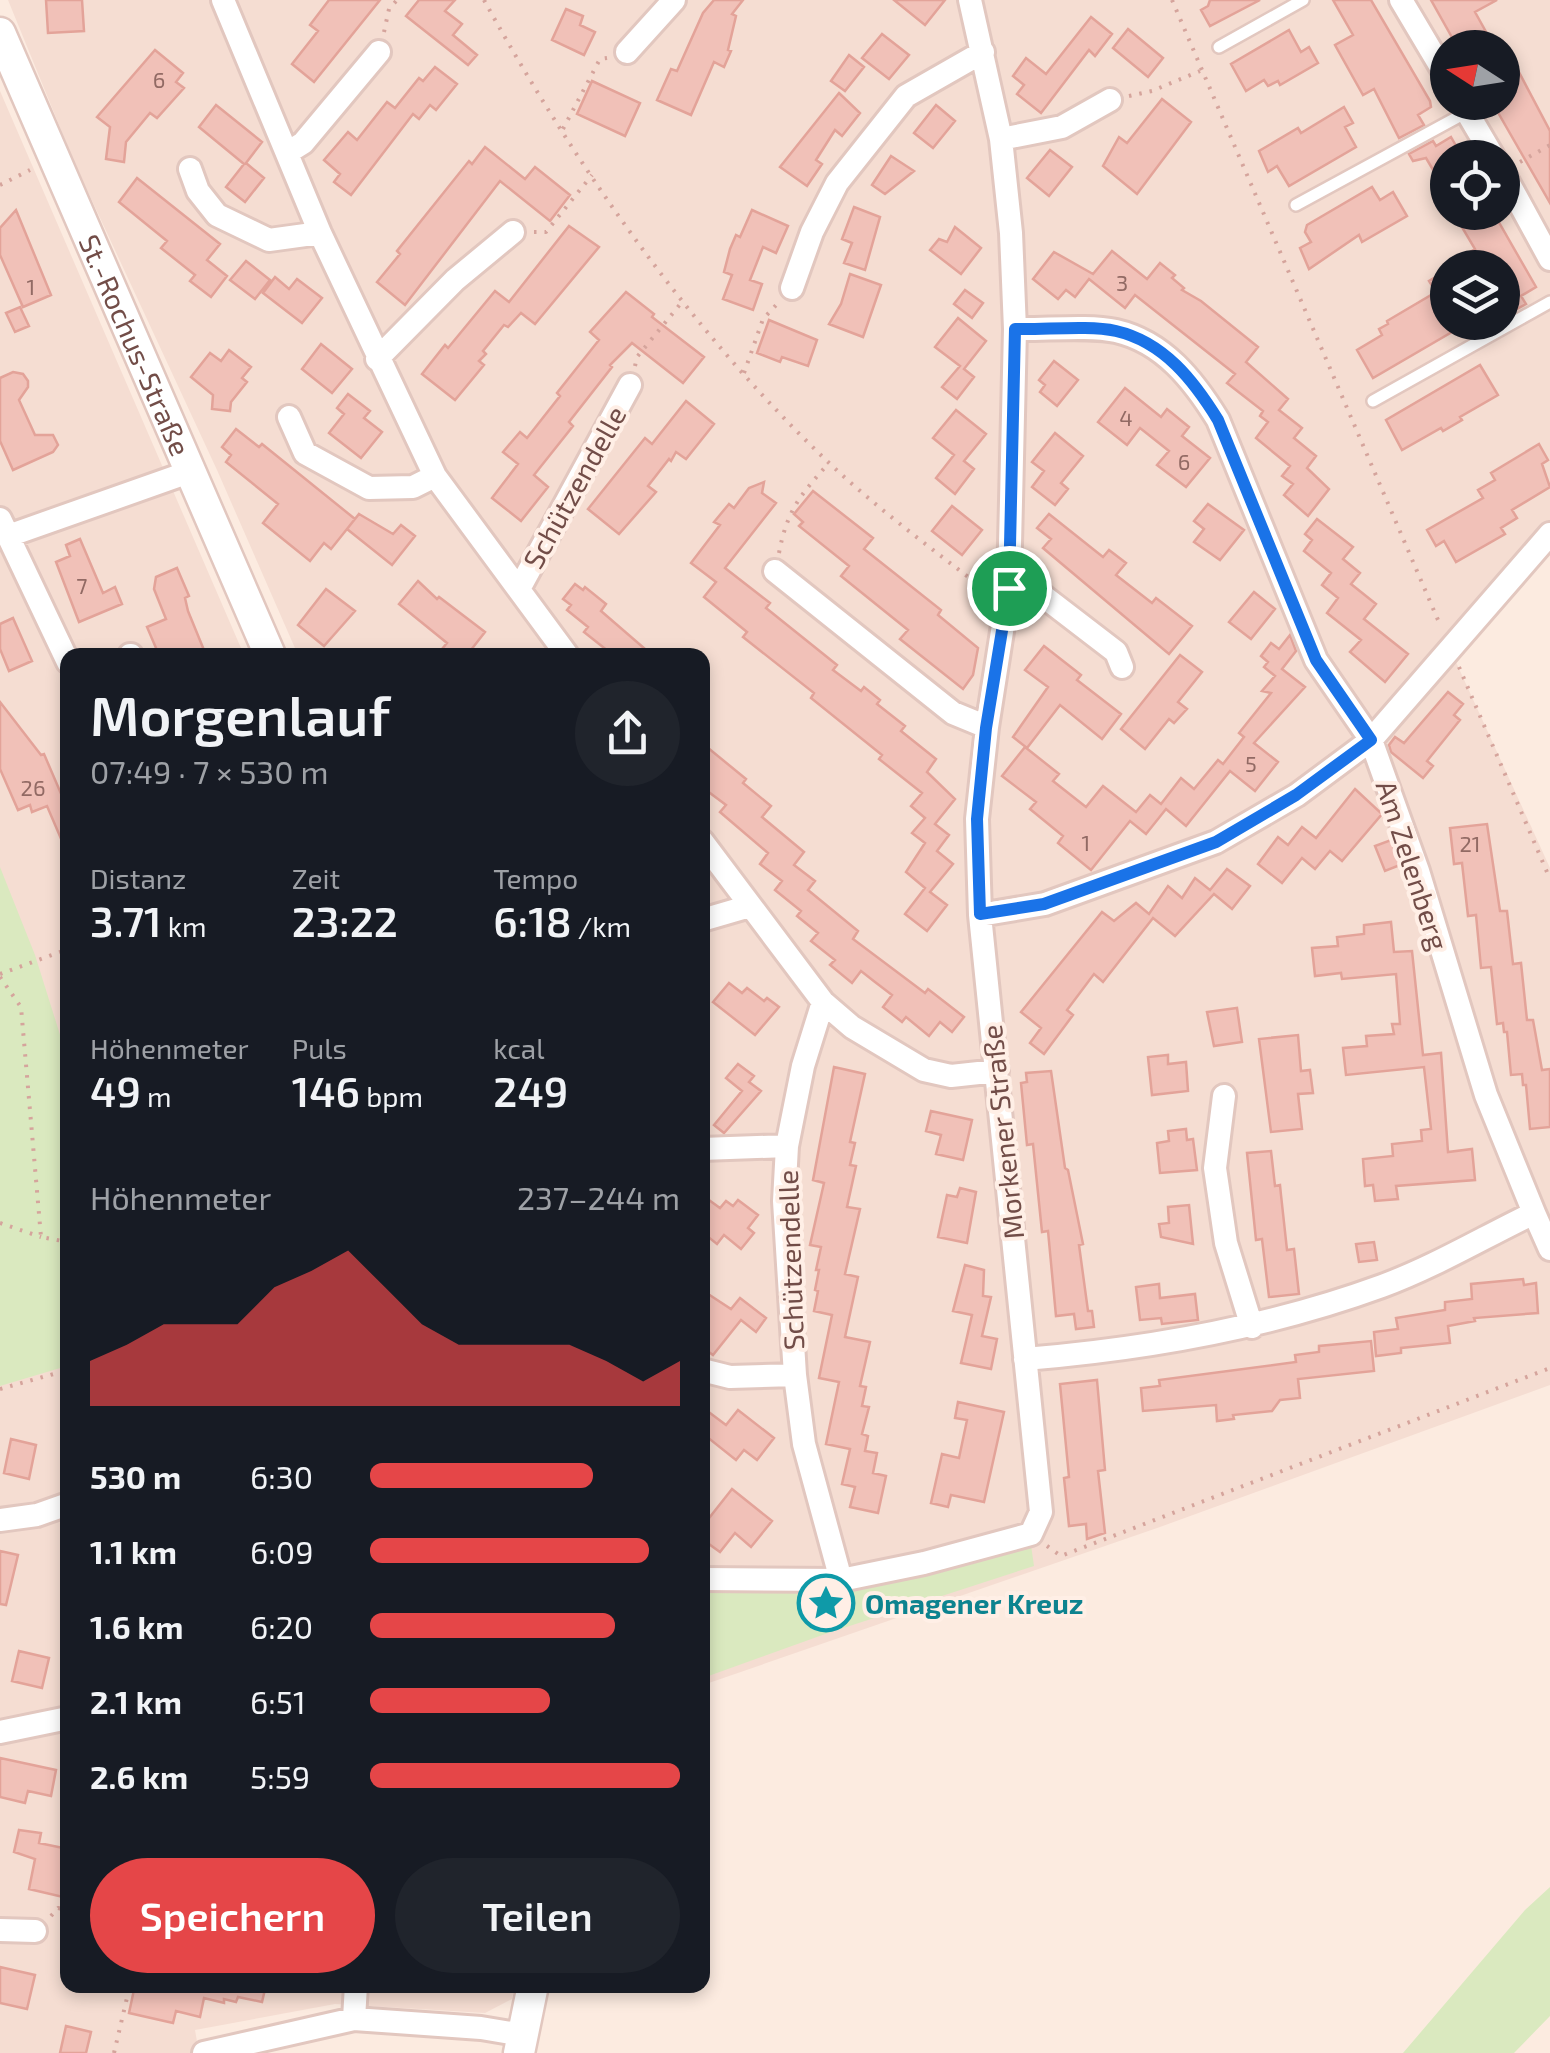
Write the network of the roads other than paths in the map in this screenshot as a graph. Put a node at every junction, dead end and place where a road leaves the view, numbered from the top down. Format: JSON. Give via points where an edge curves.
{"nodes":[{"id":1,"x":224,"y":0,"type":"edge"},
{"id":2,"x":674,"y":0,"type":"edge"},
{"id":3,"x":970,"y":0,"type":"edge"},
{"id":4,"x":1303,"y":0,"type":"edge"},
{"id":5,"x":1400,"y":0,"type":"edge"},
{"id":6,"x":0,"y":33,"type":"edge"},
{"id":7,"x":1219,"y":48,"type":"road end"},
{"id":8,"x":1430,"y":49,"type":"edge"},
{"id":9,"x":379,"y":52,"type":"road end"},
{"id":10,"x":627,"y":52,"type":"road end"},
{"id":11,"x":983,"y":52,"type":"junction"},
{"id":12,"x":1110,"y":100,"type":"road end"},
{"id":13,"x":1441,"y":120,"type":"edge"},
{"id":14,"x":1001,"y":139,"type":"junction"},
{"id":15,"x":288,"y":153,"type":"junction"},
{"id":16,"x":190,"y":169,"type":"dead end"},
{"id":17,"x":1520,"y":203,"type":"edge"},
{"id":18,"x":1296,"y":204,"type":"dead end"},
{"id":19,"x":513,"y":232,"type":"road end"},
{"id":20,"x":320,"y":233,"type":"junction"},
{"id":21,"x":1550,"y":259,"type":"edge"},
{"id":22,"x":792,"y":288,"type":"road end"},
{"id":23,"x":1550,"y":302,"type":"edge"},
{"id":24,"x":1015,"y":329,"type":"junction"},
{"id":25,"x":377,"y":359,"type":"junction"},
{"id":26,"x":630,"y":386,"type":"road end"},
{"id":27,"x":1373,"y":401,"type":"dead end"},
{"id":28,"x":289,"y":417,"type":"dead end"},
{"id":29,"x":192,"y":471,"type":"junction"},
{"id":30,"x":434,"y":476,"type":"junction"},
{"id":31,"x":4,"y":528,"type":"edge"},
{"id":32,"x":1550,"y":534,"type":"edge"},
{"id":33,"x":775,"y":570,"type":"road end"},
{"id":34,"x":1009,"y":588,"type":"junction"},
{"id":35,"x":519,"y":589,"type":"junction"},
{"id":36,"x":61,"y":648,"type":"edge"},
{"id":37,"x":267,"y":648,"type":"edge"},
{"id":38,"x":562,"y":648,"type":"edge"},
{"id":39,"x":1122,"y":667,"type":"dead end"},
{"id":40,"x":986,"y":728,"type":"junction"},
{"id":41,"x":1371,"y":740,"type":"junction"},
{"id":42,"x":710,"y":852,"type":"edge"},
{"id":43,"x":750,"y":906,"type":"junction"},
{"id":44,"x":980,"y":914,"type":"junction"},
{"id":45,"x":710,"y":918,"type":"edge"},
{"id":46,"x":823,"y":1002,"type":"junction"},
{"id":47,"x":997,"y":1071,"type":"junction"},
{"id":48,"x":1224,"y":1096,"type":"dead end"},
{"id":49,"x":787,"y":1146,"type":"junction"},
{"id":50,"x":710,"y":1149,"type":"edge"},
{"id":51,"x":1534,"y":1213,"type":"junction"},
{"id":52,"x":1550,"y":1249,"type":"edge"},
{"id":53,"x":1252,"y":1327,"type":"junction"},
{"id":54,"x":1025,"y":1359,"type":"junction"},
{"id":55,"x":710,"y":1372,"type":"edge"},
{"id":56,"x":795,"y":1375,"type":"junction"},
{"id":57,"x":60,"y":1507,"type":"edge"},
{"id":58,"x":0,"y":1520,"type":"edge"},
{"id":59,"x":710,"y":1580,"type":"edge"},
{"id":60,"x":840,"y":1580,"type":"junction"},
{"id":61,"x":60,"y":1720,"type":"edge"},
{"id":62,"x":0,"y":1732,"type":"edge"},
{"id":63,"x":0,"y":1930,"type":"edge"},
{"id":64,"x":35,"y":1931,"type":"dead end"},
{"id":65,"x":356,"y":1993,"type":"edge"},
{"id":66,"x":531,"y":1993,"type":"edge"},
{"id":67,"x":354,"y":2019,"type":"junction"},
{"id":68,"x":521,"y":2044,"type":"edge"},
{"id":69,"x":206,"y":2053,"type":"edge"}],
"edges":[{"from":1,"to":15,"type":"street","name":"Schützendelle"},
{"from":2,"to":10,"type":"street"},
{"from":3,"to":11,"type":"street","name":"Morkener Straße"},
{"from":4,"to":7,"type":"lane"},
{"from":5,"to":8,"type":"street"},
{"from":6,"to":29,"type":"street","name":"St.-Rochus-Straße"},
{"from":9,"to":15,"type":"street"},
{"from":11,"to":14,"type":"street","name":"Morkener Straße"},
{"from":11,"to":22,"type":"street","via":[[906,96],[838,183]]},
{"from":12,"to":14,"type":"street","via":[[1062,127]]},
{"from":13,"to":18,"type":"lane"},
{"from":14,"to":24,"type":"street","name":"Morkener Straße"},
{"from":15,"to":20,"type":"street","name":"Schützendelle"},
{"from":16,"to":20,"type":"street","via":[[217,215],[269,240]]},
{"from":17,"to":21,"type":"street"},
{"from":19,"to":25,"type":"street"},
{"from":20,"to":25,"type":"street","name":"Schützendelle"},
{"from":23,"to":27,"type":"lane"},
{"from":24,"to":34,"type":"street","name":"Morkener Straße"},
{"from":24,"to":41,"type":"street","name":"Am Zelenberg","via":[[1116,331],[1175,362],[1197,386],[1218,420],[1316,660]]},
{"from":25,"to":30,"type":"street","name":"Schützendelle"},
{"from":26,"to":35,"type":"street","name":"Schützendelle"},
{"from":28,"to":30,"type":"street","via":[[305,453],[368,488],[413,487]]},
{"from":29,"to":31,"type":"street"},
{"from":29,"to":37,"type":"street","name":"St.-Rochus-Straße"},
{"from":30,"to":35,"type":"street","name":"Schützendelle"},
{"from":31,"to":36,"type":"street"},
{"from":32,"to":41,"type":"street"},
{"from":33,"to":40,"type":"street","via":[[953,713]]},
{"from":34,"to":39,"type":"street","via":[[1034,589],[1116,652]]},
{"from":34,"to":40,"type":"street","name":"Morkener Straße"},
{"from":35,"to":38,"type":"street","name":"Schützendelle"},
{"from":40,"to":44,"type":"street","name":"Morkener Straße","via":[[977,819]]},
{"from":41,"to":44,"type":"street","via":[[1216,842],[1044,904]]},
{"from":41,"to":51,"type":"street","name":"Am Zelenberg","via":[[1486,1095]]},
{"from":42,"to":43,"type":"street"},
{"from":43,"to":45,"type":"street"},
{"from":43,"to":46,"type":"street"},
{"from":44,"to":47,"type":"street","name":"Morkener Straße"},
{"from":46,"to":47,"type":"street","via":[[924,1070],[951,1076]]},
{"from":46,"to":49,"type":"street","name":"Schützendelle"},
{"from":47,"to":54,"type":"street","name":"Morkener Straße"},
{"from":48,"to":53,"type":"street","via":[[1215,1168],[1226,1243]]},
{"from":49,"to":50,"type":"street","name":"Schützendelle"},
{"from":49,"to":56,"type":"street","name":"Schützendelle"},
{"from":51,"to":52,"type":"street","name":"Am Zelenberg"},
{"from":51,"to":53,"type":"street","via":[[1386,1285]]},
{"from":53,"to":54,"type":"street"},
{"from":54,"to":60,"type":"street","name":"Morkener Straße","via":[[1041,1512],[1031,1534]]},
{"from":55,"to":56,"type":"street","name":"Schützendelle"},
{"from":56,"to":60,"type":"street","name":"Schützendelle","via":[[804,1444]]},
{"from":57,"to":58,"type":"street"},
{"from":59,"to":60,"type":"street"},
{"from":61,"to":62,"type":"street"},
{"from":63,"to":64,"type":"street"},
{"from":65,"to":67,"type":"street"},
{"from":66,"to":68,"type":"street"},
{"from":67,"to":68,"type":"street","via":[[480,2028]]},
{"from":67,"to":69,"type":"street"}]}
